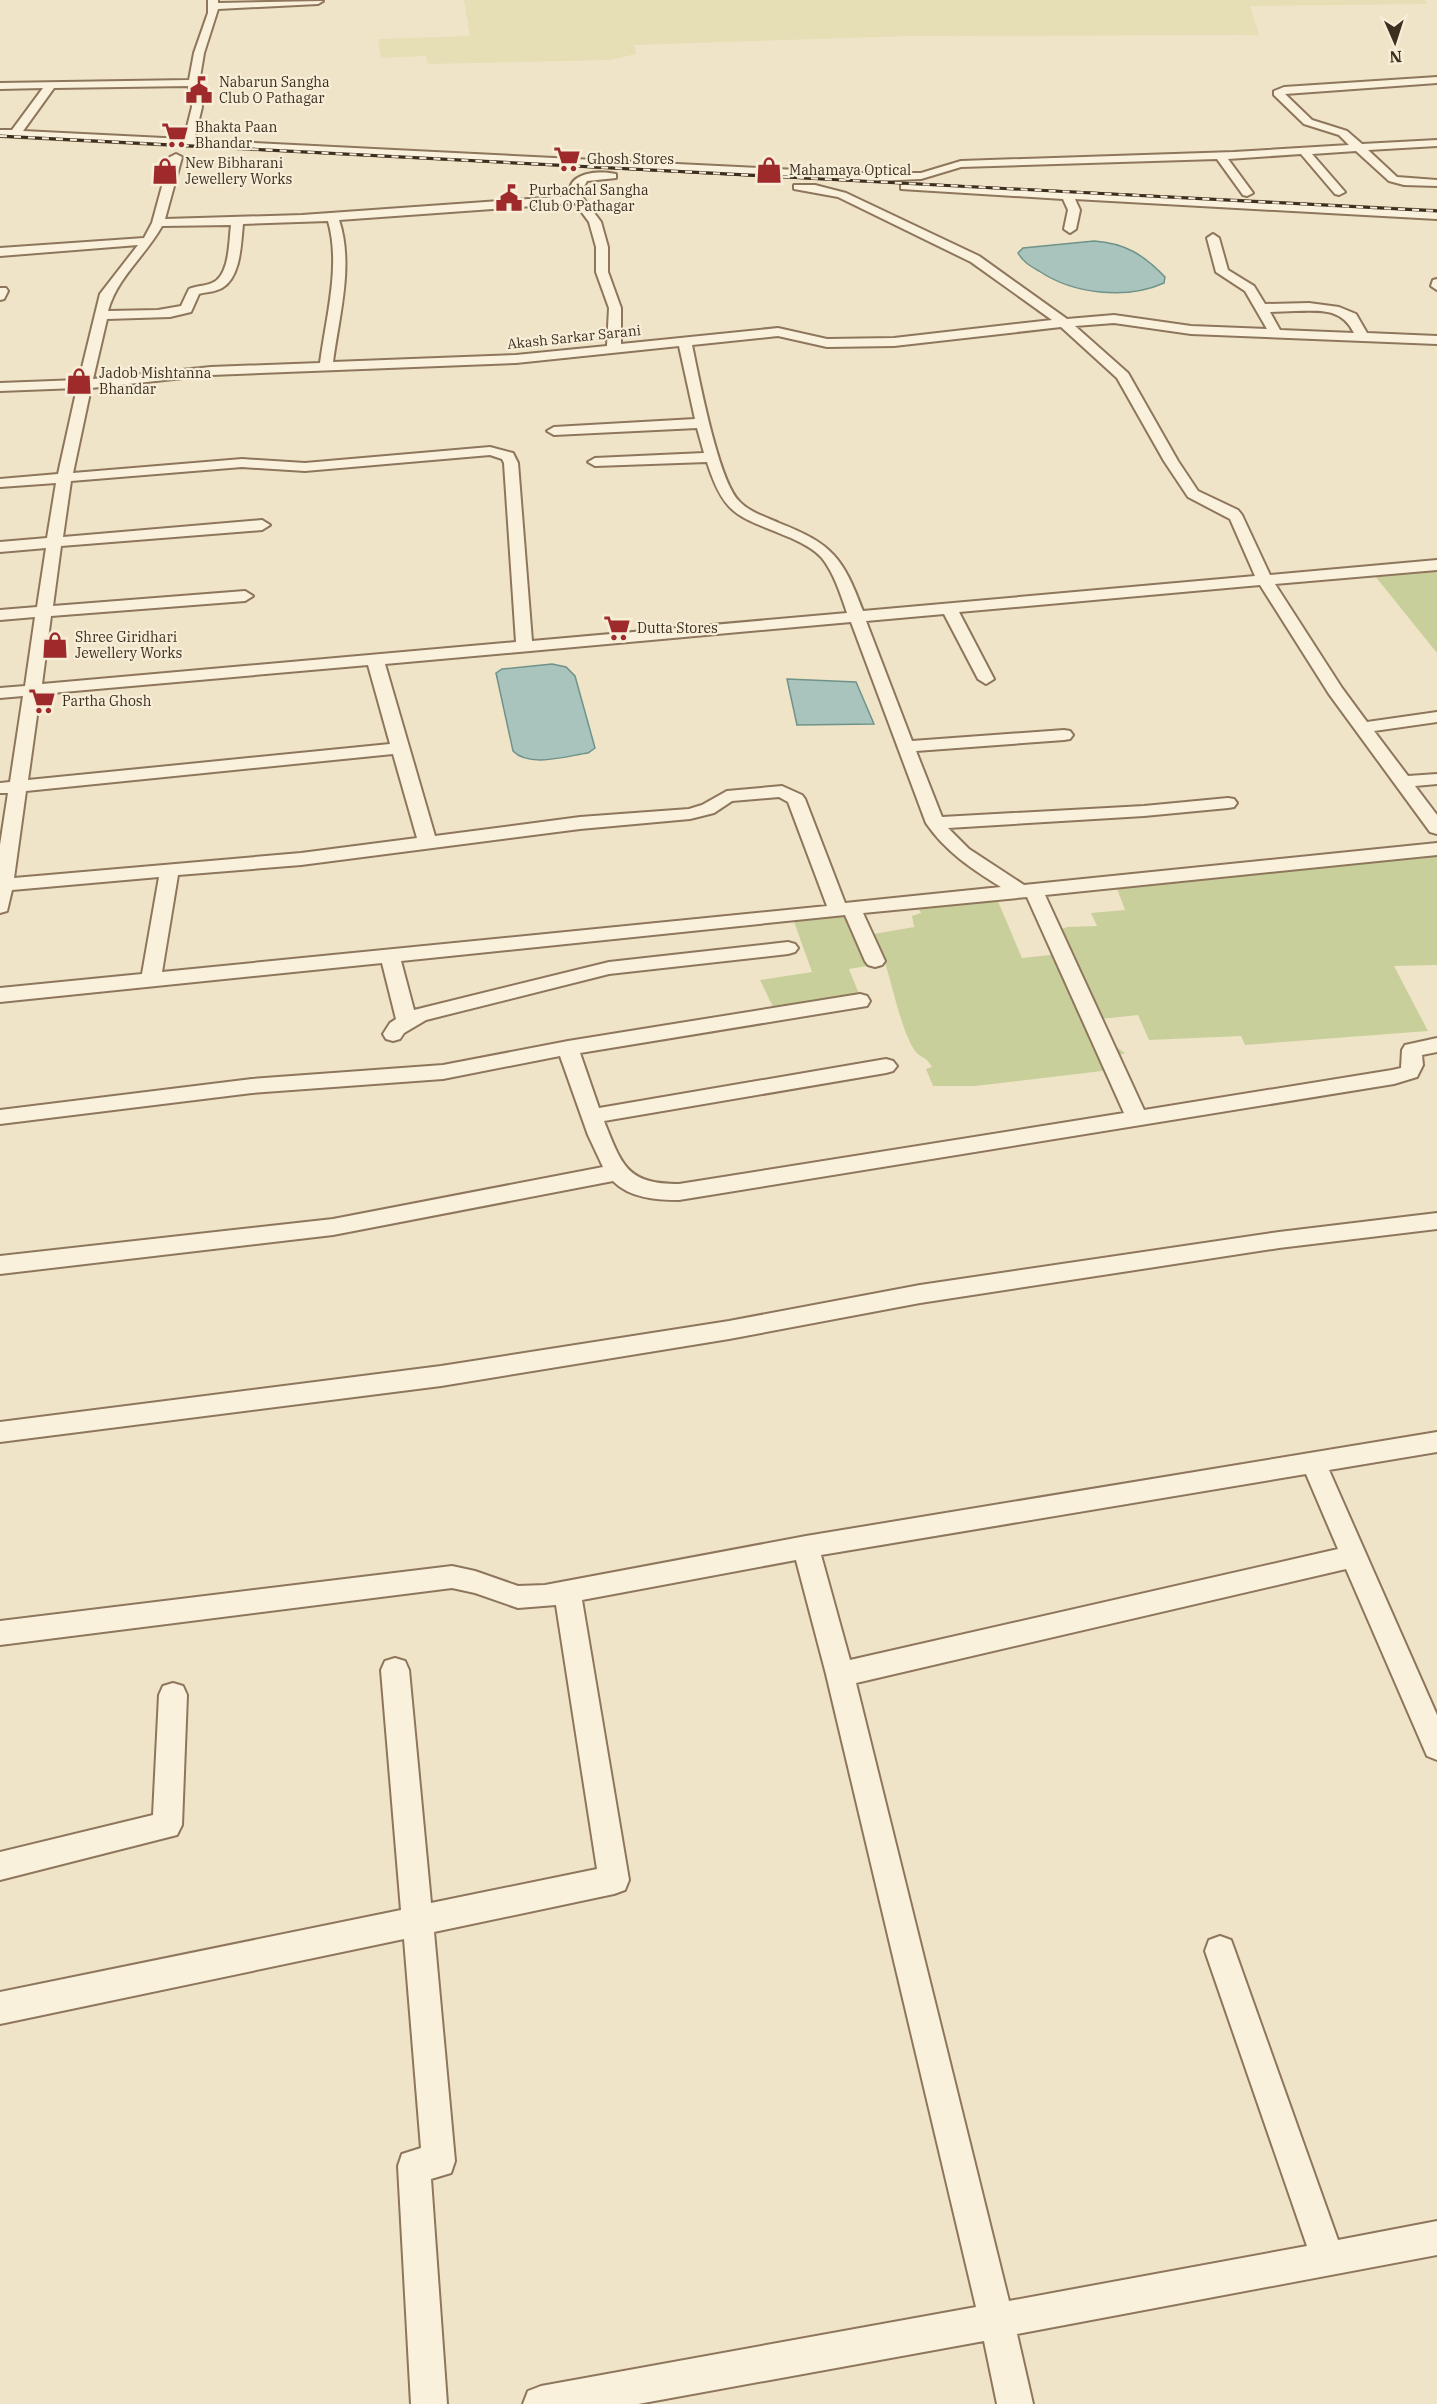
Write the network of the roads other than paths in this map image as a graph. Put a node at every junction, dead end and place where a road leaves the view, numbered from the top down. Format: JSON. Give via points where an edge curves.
{"nodes":[{"id":1,"x":318,"y":1,"type":"edge"},
{"id":2,"x":213,"y":3,"type":"edge"},
{"id":3,"x":1437,"y":80,"type":"edge"},
{"id":4,"x":194,"y":83,"type":"junction"},
{"id":5,"x":51,"y":85,"type":"junction"},
{"id":6,"x":0,"y":86,"type":"edge"},
{"id":7,"x":0,"y":133,"type":"edge"},
{"id":8,"x":15,"y":134,"type":"junction"},
{"id":9,"x":1437,"y":142,"type":"edge"},
{"id":10,"x":188,"y":143,"type":"junction"},
{"id":11,"x":1356,"y":146,"type":"junction"},
{"id":12,"x":1303,"y":150,"type":"junction"},
{"id":13,"x":1221,"y":156,"type":"junction"},
{"id":14,"x":176,"y":157,"type":"dead end"},
{"id":15,"x":808,"y":181,"type":"junction"},
{"id":16,"x":1437,"y":183,"type":"edge"},
{"id":17,"x":760,"y":184,"type":"dead end"},
{"id":18,"x":784,"y":186,"type":"dead end"},
{"id":19,"x":1339,"y":192,"type":"dead end"},
{"id":20,"x":1247,"y":193,"type":"dead end"},
{"id":21,"x":1068,"y":195,"type":"junction"},
{"id":22,"x":577,"y":200,"type":"junction"},
{"id":23,"x":1437,"y":214,"type":"edge"},
{"id":24,"x":332,"y":216,"type":"junction"},
{"id":25,"x":237,"y":221,"type":"junction"},
{"id":26,"x":158,"y":223,"type":"junction"},
{"id":27,"x":1070,"y":229,"type":"dead end"},
{"id":28,"x":1213,"y":238,"type":"dead end"},
{"id":29,"x":148,"y":241,"type":"junction"},
{"id":30,"x":0,"y":252,"type":"edge"},
{"id":31,"x":1261,"y":308,"type":"junction"},
{"id":32,"x":100,"y":315,"type":"junction"},
{"id":33,"x":1064,"y":323,"type":"junction"},
{"id":34,"x":1277,"y":335,"type":"junction"},
{"id":35,"x":1363,"y":338,"type":"junction"},
{"id":36,"x":684,"y":340,"type":"junction"},
{"id":37,"x":1437,"y":340,"type":"edge"},
{"id":38,"x":614,"y":349,"type":"junction"},
{"id":39,"x":326,"y":366,"type":"junction"},
{"id":40,"x":85,"y":384,"type":"junction"},
{"id":41,"x":0,"y":387,"type":"edge"},
{"id":42,"x":704,"y":423,"type":"junction"},
{"id":43,"x":554,"y":430,"type":"dead end"},
{"id":44,"x":713,"y":457,"type":"junction"},
{"id":45,"x":595,"y":462,"type":"dead end"},
{"id":46,"x":64,"y":478,"type":"junction"},
{"id":47,"x":0,"y":483,"type":"edge"},
{"id":48,"x":262,"y":525,"type":"dead end"},
{"id":49,"x":54,"y":543,"type":"junction"},
{"id":50,"x":0,"y":547,"type":"edge"},
{"id":51,"x":1437,"y":565,"type":"edge"},
{"id":52,"x":1266,"y":581,"type":"junction"},
{"id":53,"x":245,"y":596,"type":"dead end"},
{"id":54,"x":949,"y":608,"type":"junction"},
{"id":55,"x":44,"y":611,"type":"junction"},
{"id":56,"x":0,"y":615,"type":"edge"},
{"id":57,"x":856,"y":616,"type":"junction"},
{"id":58,"x":524,"y":645,"type":"junction"},
{"id":59,"x":375,"y":659,"type":"junction"},
{"id":60,"x":986,"y":679,"type":"dead end"},
{"id":61,"x":33,"y":690,"type":"junction"},
{"id":62,"x":0,"y":693,"type":"edge"},
{"id":63,"x":1437,"y":717,"type":"edge"},
{"id":64,"x":1362,"y":728,"type":"junction"},
{"id":65,"x":1064,"y":735,"type":"dead end"},
{"id":66,"x":906,"y":747,"type":"junction"},
{"id":67,"x":402,"y":748,"type":"junction"},
{"id":68,"x":1437,"y":779,"type":"edge"},
{"id":69,"x":1403,"y":782,"type":"junction"},
{"id":70,"x":20,"y":787,"type":"junction"},
{"id":71,"x":0,"y":789,"type":"edge"},
{"id":72,"x":1228,"y":803,"type":"dead end"},
{"id":73,"x":1434,"y":821,"type":"edge"},
{"id":74,"x":935,"y":822,"type":"junction"},
{"id":75,"x":428,"y":842,"type":"junction"},
{"id":76,"x":1437,"y":849,"type":"edge"},
{"id":77,"x":170,"y":871,"type":"junction"},
{"id":78,"x":2,"y":885,"type":"edge"},
{"id":79,"x":1027,"y":891,"type":"junction"},
{"id":80,"x":0,"y":907,"type":"edge"},
{"id":81,"x":845,"y":909,"type":"junction"},
{"id":82,"x":788,"y":948,"type":"dead end"},
{"id":83,"x":390,"y":957,"type":"junction"},
{"id":84,"x":875,"y":961,"type":"dead end"},
{"id":85,"x":151,"y":981,"type":"junction"},
{"id":86,"x":0,"y":995,"type":"edge"},
{"id":87,"x":860,"y":1001,"type":"dead end"},
{"id":88,"x":1437,"y":1045,"type":"edge"},
{"id":89,"x":568,"y":1048,"type":"junction"},
{"id":90,"x":886,"y":1066,"type":"dead end"},
{"id":91,"x":593,"y":1116,"type":"junction"},
{"id":92,"x":0,"y":1117,"type":"edge"},
{"id":93,"x":1137,"y":1118,"type":"junction"},
{"id":94,"x":618,"y":1172,"type":"junction"},
{"id":95,"x":1437,"y":1221,"type":"edge"},
{"id":96,"x":0,"y":1265,"type":"edge"},
{"id":97,"x":0,"y":1432,"type":"edge"},
{"id":98,"x":1437,"y":1442,"type":"edge"},
{"id":99,"x":1313,"y":1462,"type":"junction"},
{"id":100,"x":806,"y":1547,"type":"junction"},
{"id":101,"x":1354,"y":1556,"type":"junction"},
{"id":102,"x":567,"y":1592,"type":"junction"},
{"id":103,"x":0,"y":1633,"type":"edge"},
{"id":104,"x":395,"y":1670,"type":"dead end"},
{"id":105,"x":840,"y":1674,"type":"junction"},
{"id":106,"x":173,"y":1695,"type":"dead end"},
{"id":107,"x":1437,"y":1747,"type":"edge"},
{"id":108,"x":0,"y":1866,"type":"edge"},
{"id":109,"x":417,"y":1921,"type":"junction"},
{"id":110,"x":1220,"y":1951,"type":"dead end"},
{"id":111,"x":0,"y":2008,"type":"edge"},
{"id":112,"x":1437,"y":2238,"type":"edge"},
{"id":113,"x":1328,"y":2258,"type":"junction"},
{"id":114,"x":997,"y":2321,"type":"junction"},
{"id":115,"x":625,"y":2396,"type":"edge"},
{"id":116,"x":429,"y":2404,"type":"edge"},
{"id":117,"x":541,"y":2404,"type":"edge"},
{"id":118,"x":1015,"y":2404,"type":"edge"}],
"edges":[{"from":1,"to":2,"type":"street"},
{"from":2,"to":4,"type":"street"},
{"from":3,"to":11,"type":"street","via":[[1278,93],[1308,122],[1342,133]]},
{"from":4,"to":5,"type":"street"},
{"from":4,"to":10,"type":"street","via":[[197,107]]},
{"from":5,"to":6,"type":"street"},
{"from":5,"to":8,"type":"street"},
{"from":7,"to":8,"type":"street"},
{"from":8,"to":10,"type":"street"},
{"from":9,"to":11,"type":"street"},
{"from":10,"to":15,"type":"street"},
{"from":11,"to":12,"type":"street"},
{"from":11,"to":16,"type":"street","via":[[1397,181]]},
{"from":12,"to":13,"type":"street"},
{"from":12,"to":19,"type":"street"},
{"from":13,"to":15,"type":"street","via":[[961,164],[914,176]]},
{"from":13,"to":20,"type":"street"},
{"from":14,"to":26,"type":"street"},
{"from":15,"to":18,"type":"street"},
{"from":15,"to":21,"type":"street"},
{"from":15,"to":33,"type":"street","via":[[975,259]]},
{"from":17,"to":22,"type":"street","via":[[592,176],[579,181],[574,191]]},
{"from":21,"to":23,"type":"street"},
{"from":21,"to":27,"type":"street","via":[[1074,210]]},
{"from":22,"to":24,"type":"street"},
{"from":22,"to":38,"type":"street","via":[[595,222],[602,247],[602,272],[615,308]]},
{"from":24,"to":25,"type":"street"},
{"from":24,"to":39,"type":"street","via":[[339,238],[339,269]]},
{"from":25,"to":26,"type":"street"},
{"from":25,"to":32,"type":"street","via":[[224,280],[193,292],[185,309]]},
{"from":26,"to":29,"type":"street"},
{"from":28,"to":31,"type":"street","via":[[1222,272],[1250,289]]},
{"from":29,"to":30,"type":"street"},
{"from":29,"to":32,"type":"street","via":[[109,289]]},
{"from":31,"to":34,"type":"street"},
{"from":31,"to":35,"type":"street","via":[[1342,312],[1352,317]]},
{"from":32,"to":40,"type":"street"},
{"from":33,"to":34,"type":"street","name":"Akash Sarkar Sarani","via":[[1114,320]]},
{"from":33,"to":36,"type":"street","name":"Akash Sarkar Sarani","via":[[874,343],[827,343],[778,332]]},
{"from":33,"to":52,"type":"street","via":[[1124,376],[1193,494],[1233,513]]},
{"from":34,"to":35,"type":"street","name":"Akash Sarkar Sarani"},
{"from":35,"to":37,"type":"street","name":"Akash Sarkar Sarani"},
{"from":36,"to":38,"type":"street","name":"Akash Sarkar Sarani"},
{"from":36,"to":42,"type":"street"},
{"from":38,"to":39,"type":"street","name":"Akash Sarkar Sarani","via":[[516,359]]},
{"from":39,"to":40,"type":"street","name":"Akash Sarkar Sarani","via":[[211,371]]},
{"from":40,"to":41,"type":"street","name":"Akash Sarkar Sarani"},
{"from":40,"to":46,"type":"street"},
{"from":42,"to":43,"type":"street"},
{"from":42,"to":44,"type":"street"},
{"from":44,"to":45,"type":"street"},
{"from":44,"to":57,"type":"street","via":[[721,484],[735,506],[827,553]]},
{"from":46,"to":47,"type":"street"},
{"from":46,"to":49,"type":"street"},
{"from":46,"to":58,"type":"street","via":[[242,463],[305,467],[499,452],[508,456],[511,463]]},
{"from":48,"to":49,"type":"street"},
{"from":49,"to":50,"type":"street"},
{"from":49,"to":55,"type":"street"},
{"from":51,"to":52,"type":"street"},
{"from":52,"to":54,"type":"street"},
{"from":52,"to":64,"type":"street"},
{"from":53,"to":55,"type":"street"},
{"from":54,"to":57,"type":"street"},
{"from":54,"to":60,"type":"street"},
{"from":55,"to":56,"type":"street"},
{"from":55,"to":61,"type":"street"},
{"from":57,"to":58,"type":"street"},
{"from":57,"to":66,"type":"street"},
{"from":58,"to":59,"type":"street"},
{"from":59,"to":61,"type":"street"},
{"from":59,"to":67,"type":"street"},
{"from":61,"to":62,"type":"street"},
{"from":61,"to":70,"type":"street"},
{"from":63,"to":64,"type":"street"},
{"from":64,"to":69,"type":"street"},
{"from":65,"to":66,"type":"street"},
{"from":66,"to":74,"type":"street"},
{"from":67,"to":70,"type":"street"},
{"from":67,"to":75,"type":"street"},
{"from":68,"to":69,"type":"street"},
{"from":69,"to":73,"type":"street"},
{"from":70,"to":71,"type":"street"},
{"from":70,"to":78,"type":"street"},
{"from":72,"to":74,"type":"street"},
{"from":74,"to":79,"type":"street","via":[[957,849]]},
{"from":75,"to":77,"type":"street"},
{"from":75,"to":81,"type":"street","via":[[690,814],[708,809],[727,796],[782,791],[796,799]]},
{"from":76,"to":79,"type":"street"},
{"from":77,"to":78,"type":"street"},
{"from":77,"to":85,"type":"street"},
{"from":78,"to":80,"type":"street"},
{"from":79,"to":81,"type":"street"},
{"from":79,"to":93,"type":"street"},
{"from":81,"to":83,"type":"street"},
{"from":81,"to":84,"type":"street"},
{"from":82,"to":83,"type":"street","via":[[592,971],[452,1006],[400,1028]]},
{"from":83,"to":85,"type":"street"},
{"from":85,"to":86,"type":"street"},
{"from":87,"to":89,"type":"street"},
{"from":88,"to":93,"type":"street","via":[[1412,1050],[1410,1072],[1394,1077]]},
{"from":89,"to":91,"type":"street"},
{"from":89,"to":92,"type":"street","via":[[443,1072],[252,1086]]},
{"from":90,"to":91,"type":"street"},
{"from":91,"to":94,"type":"street","via":[[610,1162]]},
{"from":93,"to":94,"type":"street","via":[[678,1192],[653,1192]]},
{"from":94,"to":96,"type":"street","via":[[333,1227]]},
{"from":95,"to":97,"type":"street","via":[[1279,1240],[954,1289],[441,1376]]},
{"from":98,"to":99,"type":"street"},
{"from":99,"to":100,"type":"street"},
{"from":99,"to":101,"type":"street"},
{"from":100,"to":102,"type":"street"},
{"from":100,"to":105,"type":"street"},
{"from":101,"to":105,"type":"street"},
{"from":101,"to":107,"type":"street"},
{"from":102,"to":103,"type":"street","via":[[518,1597],[452,1577]]},
{"from":102,"to":109,"type":"street","via":[[614,1880]]},
{"from":104,"to":109,"type":"street"},
{"from":105,"to":114,"type":"street"},
{"from":106,"to":108,"type":"street","via":[[167,1825]]},
{"from":109,"to":111,"type":"street"},
{"from":109,"to":116,"type":"street","via":[[439,2161],[414,2166]]},
{"from":110,"to":113,"type":"street"},
{"from":112,"to":113,"type":"street"},
{"from":113,"to":114,"type":"street"},
{"from":114,"to":115,"type":"street"},
{"from":114,"to":118,"type":"street"},
{"from":115,"to":117,"type":"street"}]}
